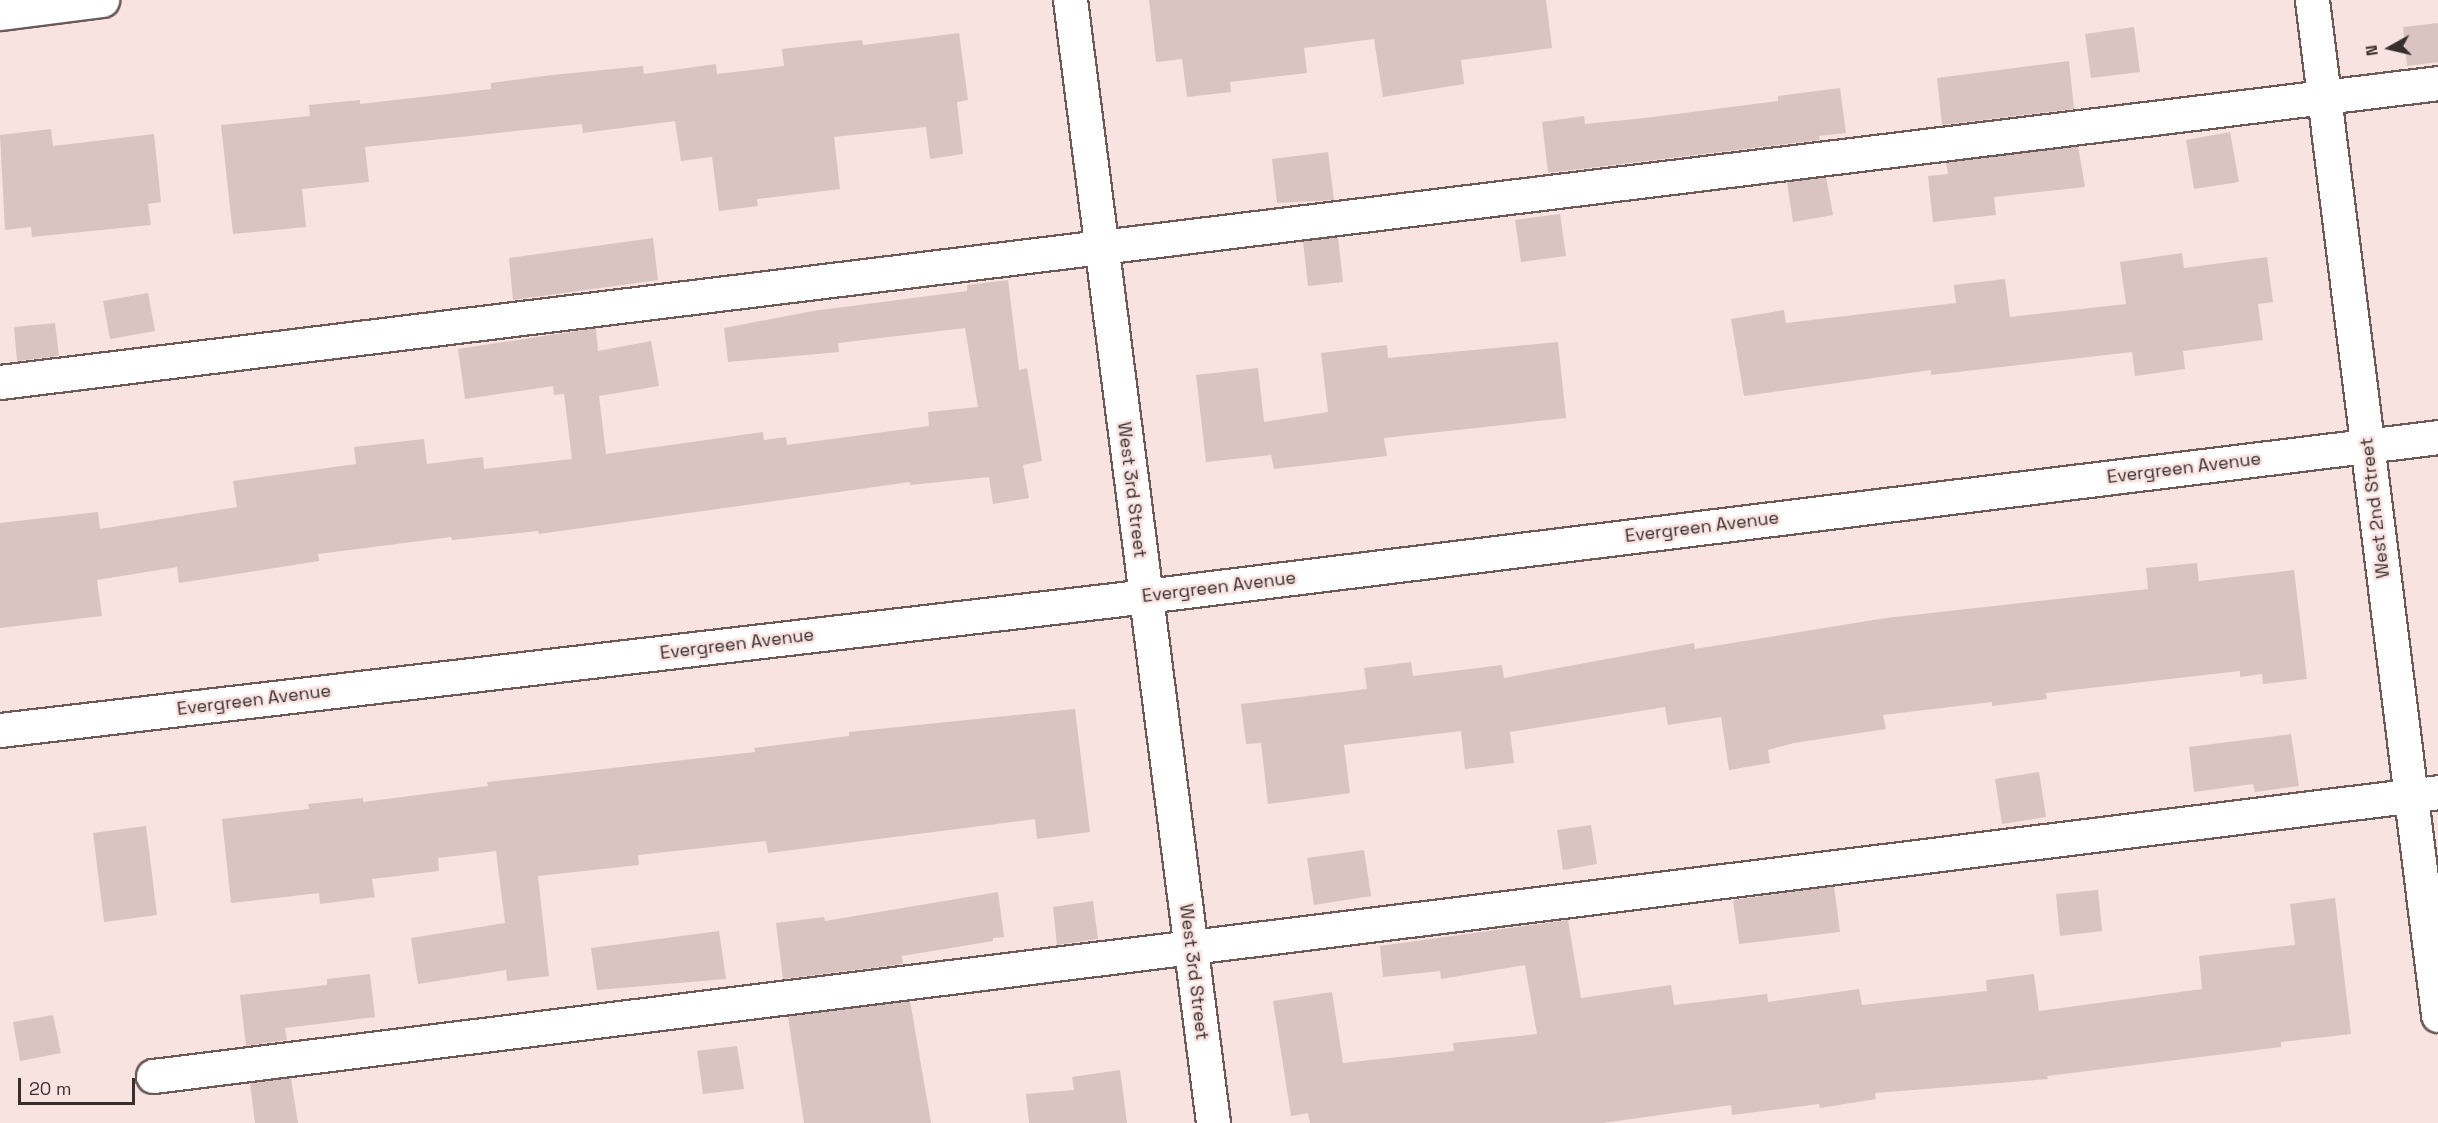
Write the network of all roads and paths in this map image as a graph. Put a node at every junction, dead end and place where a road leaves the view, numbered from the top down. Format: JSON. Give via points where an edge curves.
{"nodes":[{"id":1,"x":102,"y":0,"type":"edge"},
{"id":2,"x":1070,"y":0,"type":"edge"},
{"id":3,"x":2312,"y":0,"type":"edge"},
{"id":4,"x":0,"y":13,"type":"edge"},
{"id":5,"x":2438,"y":83,"type":"edge"},
{"id":6,"x":2324,"y":98,"type":"junction"},
{"id":7,"x":1101,"y":249,"type":"junction"},
{"id":8,"x":0,"y":382,"type":"edge"},
{"id":9,"x":2438,"y":437,"type":"edge"},
{"id":10,"x":2367,"y":446,"type":"junction"},
{"id":11,"x":1146,"y":596,"type":"junction"},
{"id":12,"x":0,"y":730,"type":"edge"},
{"id":13,"x":2424,"y":794,"type":"edge"},
{"id":14,"x":1191,"y":950,"type":"junction"},
{"id":15,"x":2438,"y":1015,"type":"edge"},
{"id":16,"x":153,"y":1076,"type":"dead end"},
{"id":17,"x":1213,"y":1123,"type":"edge"}],
"edges":[{"from":1,"to":4,"type":"street"},
{"from":2,"to":7,"type":"street","name":"West 3rd Street"},
{"from":3,"to":6,"type":"street","name":"West 2nd Street"},
{"from":5,"to":6,"type":"street"},
{"from":6,"to":7,"type":"street"},
{"from":6,"to":10,"type":"street","name":"West 2nd Street"},
{"from":7,"to":8,"type":"street"},
{"from":7,"to":11,"type":"street","name":"West 3rd Street"},
{"from":9,"to":10,"type":"street","name":"Evergreen Avenue"},
{"from":10,"to":11,"type":"street","name":"Evergreen Avenue"},
{"from":10,"to":13,"type":"street","name":"West 2nd Street"},
{"from":11,"to":12,"type":"street","name":"Evergreen Avenue"},
{"from":11,"to":14,"type":"street","name":"West 3rd Street"},
{"from":13,"to":14,"type":"street"},
{"from":13,"to":15,"type":"street","name":"West 2nd Street"},
{"from":14,"to":16,"type":"street"},
{"from":14,"to":17,"type":"street","name":"West 3rd Street"}]}
